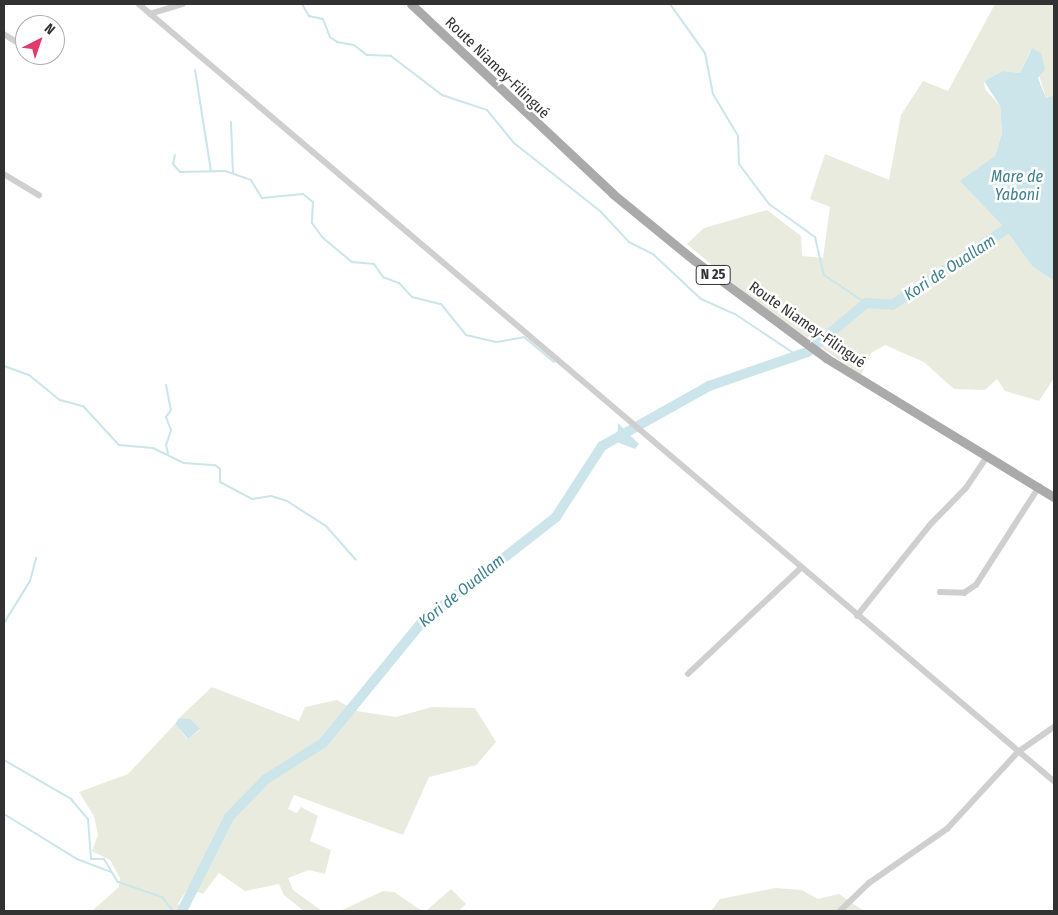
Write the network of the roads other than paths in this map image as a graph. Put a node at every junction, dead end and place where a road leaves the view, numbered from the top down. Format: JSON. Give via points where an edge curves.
{"nodes":[{"id":1,"x":139,"y":4,"type":"edge"},
{"id":2,"x":183,"y":4,"type":"edge"},
{"id":3,"x":411,"y":4,"type":"edge"},
{"id":4,"x":150,"y":14,"type":"junction"},
{"id":5,"x":4,"y":34,"type":"edge"},
{"id":6,"x":15,"y":41,"type":"edge"},
{"id":7,"x":4,"y":174,"type":"edge"},
{"id":8,"x":39,"y":195,"type":"dead end"},
{"id":9,"x":987,"y":457,"type":"junction"},
{"id":10,"x":1039,"y":488,"type":"junction"},
{"id":11,"x":1054,"y":496,"type":"edge"},
{"id":12,"x":801,"y":568,"type":"junction"},
{"id":13,"x":940,"y":592,"type":"dead end"},
{"id":14,"x":857,"y":616,"type":"junction"},
{"id":15,"x":688,"y":674,"type":"dead end"},
{"id":16,"x":1054,"y":727,"type":"edge"},
{"id":17,"x":1018,"y":752,"type":"junction"},
{"id":18,"x":1054,"y":781,"type":"edge"},
{"id":19,"x":840,"y":911,"type":"edge"}],
"edges":[{"from":1,"to":4,"type":"street"},
{"from":2,"to":4,"type":"street"},
{"from":3,"to":9,"type":"main road","name":"Route Niamey-Filingué","number":"N 25","via":[[663,236],[826,358]]},
{"from":4,"to":12,"type":"street"},
{"from":5,"to":6,"type":"street"},
{"from":7,"to":8,"type":"street"},
{"from":9,"to":10,"type":"main road","name":"Route Niamey-Filingué","number":"N 25"},
{"from":9,"to":14,"type":"street","via":[[966,488],[928,526]]},
{"from":10,"to":11,"type":"main road","name":"Route Niamey-Filingué","number":"N 25"},
{"from":10,"to":13,"type":"street","via":[[976,585],[964,593]]},
{"from":12,"to":14,"type":"street"},
{"from":12,"to":15,"type":"street"},
{"from":14,"to":17,"type":"street"},
{"from":16,"to":17,"type":"street"},
{"from":17,"to":18,"type":"street"},
{"from":17,"to":19,"type":"street","via":[[948,829],[869,883]]}]}
